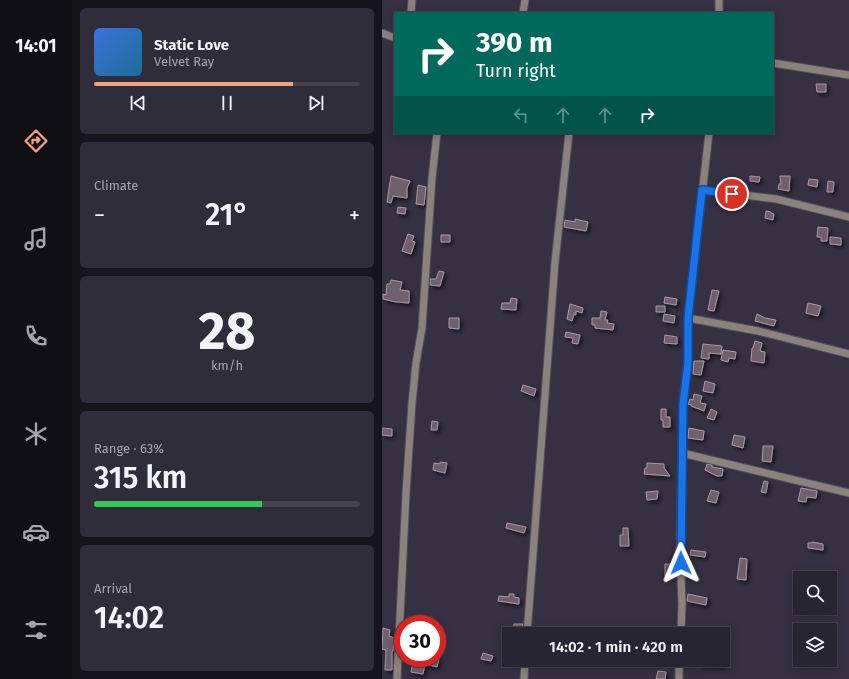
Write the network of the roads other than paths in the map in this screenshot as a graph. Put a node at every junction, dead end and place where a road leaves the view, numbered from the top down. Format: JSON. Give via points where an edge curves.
{"nodes":[{"id":1,"x":412,"y":0,"type":"edge"},
{"id":2,"x":524,"y":0,"type":"edge"},
{"id":3,"x":719,"y":0,"type":"edge"},
{"id":4,"x":411,"y":12,"type":"edge"},
{"id":5,"x":523,"y":12,"type":"edge"},
{"id":6,"x":719,"y":12,"type":"edge"},
{"id":7,"x":382,"y":33,"type":"edge"},
{"id":8,"x":394,"y":38,"type":"edge"},
{"id":9,"x":774,"y":63,"type":"edge"},
{"id":10,"x":849,"y":75,"type":"edge"},
{"id":11,"x":437,"y":134,"type":"edge"},
{"id":12,"x":569,"y":134,"type":"edge"},
{"id":13,"x":709,"y":134,"type":"edge"},
{"id":14,"x":702,"y":190,"type":"junction"},
{"id":15,"x":849,"y":217,"type":"edge"},
{"id":16,"x":688,"y":318,"type":"junction"},
{"id":17,"x":849,"y":354,"type":"edge"},
{"id":18,"x":682,"y":453,"type":"junction"},
{"id":19,"x":849,"y":493,"type":"edge"},
{"id":20,"x":527,"y":627,"type":"edge"},
{"id":21,"x":681,"y":627,"type":"edge"},
{"id":22,"x":525,"y":667,"type":"edge"},
{"id":23,"x":679,"y":667,"type":"edge"},
{"id":24,"x":397,"y":679,"type":"edge"},
{"id":25,"x":524,"y":679,"type":"edge"},
{"id":26,"x":679,"y":679,"type":"edge"}],
"edges":[{"from":1,"to":4,"type":"street"},
{"from":2,"to":5,"type":"street"},
{"from":3,"to":6,"type":"street"},
{"from":7,"to":8,"type":"street"},
{"from":9,"to":10,"type":"street"},
{"from":11,"to":24,"type":"street","via":[[422,328],[412,403]]},
{"from":12,"to":20,"type":"street"},
{"from":13,"to":14,"type":"street"},
{"from":14,"to":15,"type":"street","via":[[776,199]]},
{"from":14,"to":16,"type":"street"},
{"from":16,"to":17,"type":"street","via":[[758,331]]},
{"from":16,"to":18,"type":"street"},
{"from":18,"to":19,"type":"street"},
{"from":18,"to":21,"type":"street"},
{"from":22,"to":25,"type":"street"},
{"from":23,"to":26,"type":"street"}]}
